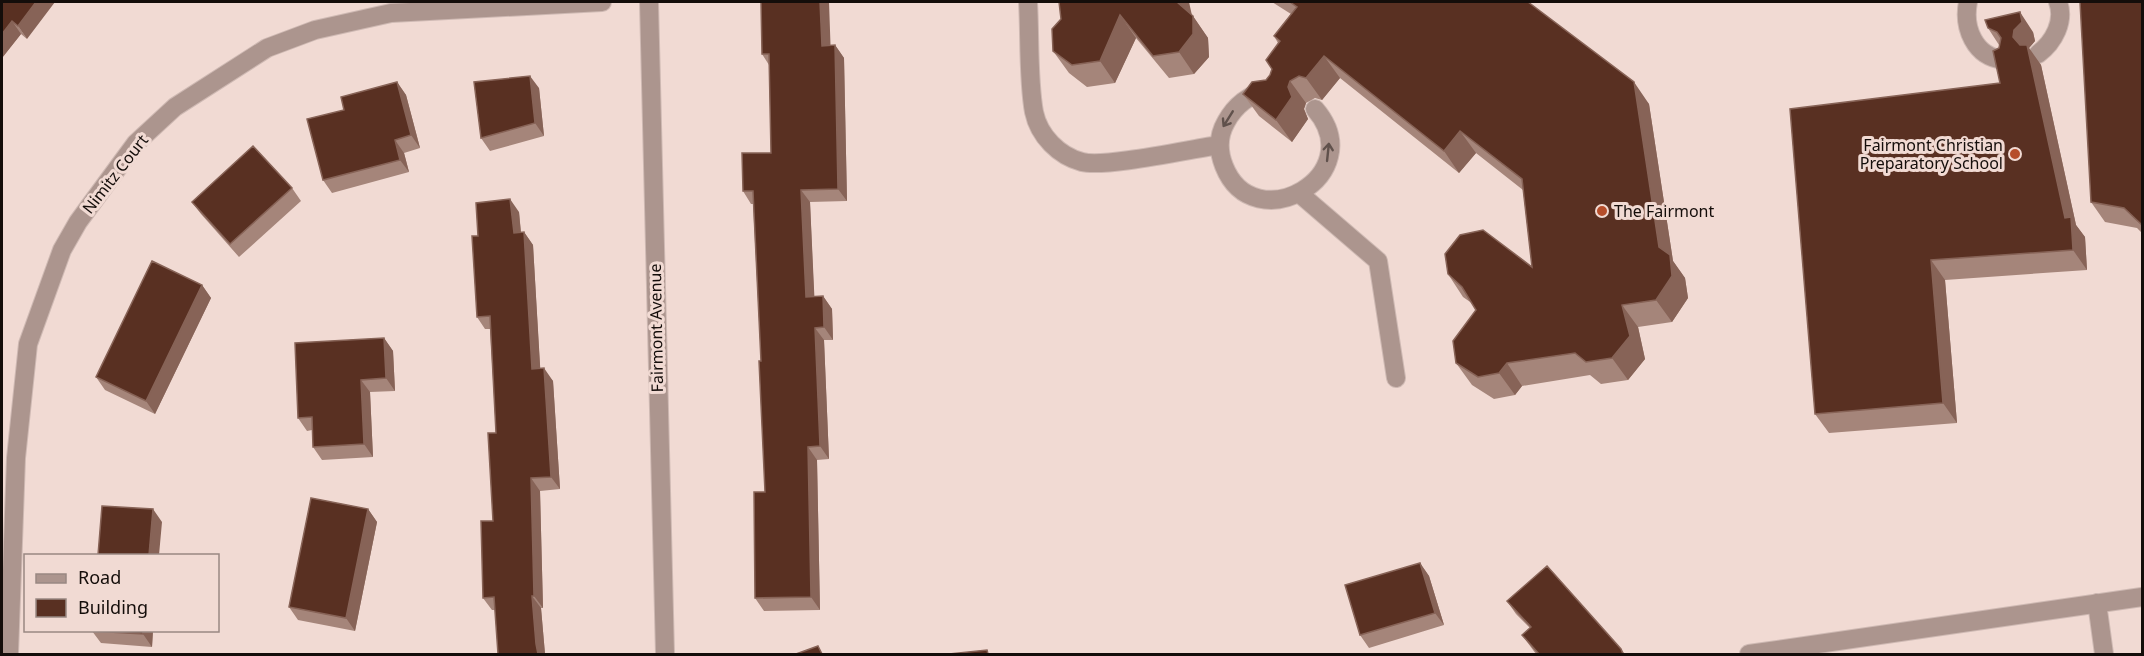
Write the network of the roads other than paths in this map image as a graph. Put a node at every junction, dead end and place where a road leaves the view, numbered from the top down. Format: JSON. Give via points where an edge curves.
{"nodes":[{"id":1,"x":602,"y":2,"type":"edge"},
{"id":2,"x":649,"y":2,"type":"edge"},
{"id":3,"x":1028,"y":2,"type":"edge"},
{"id":4,"x":1968,"y":2,"type":"edge"},
{"id":5,"x":2058,"y":2,"type":"edge"},
{"id":6,"x":2038,"y":54,"type":"dead end"},
{"id":7,"x":2004,"y":60,"type":"edge"},
{"id":8,"x":1276,"y":92,"type":"edge"},
{"id":9,"x":1315,"y":109,"type":"dead end"},
{"id":10,"x":1219,"y":145,"type":"junction"},
{"id":11,"x":1300,"y":194,"type":"junction"},
{"id":12,"x":1396,"y":378,"type":"dead end"},
{"id":13,"x":2142,"y":597,"type":"edge"},
{"id":14,"x":2097,"y":603,"type":"junction"},
{"id":15,"x":9,"y":654,"type":"edge"},
{"id":16,"x":665,"y":654,"type":"edge"},
{"id":17,"x":1749,"y":654,"type":"edge"},
{"id":18,"x":2104,"y":654,"type":"edge"}],
"edges":[{"from":1,"to":15,"type":"street","name":"Nimitz Court","via":[[391,13],[315,30],[267,48],[175,107],[136,143],[62,250],[28,344],[16,458]]},
{"from":2,"to":16,"type":"street","name":"Fairmont Avenue"},
{"from":3,"to":10,"type":"street","via":[[1034,112],[1042,134],[1059,152],[1084,163]]},
{"from":4,"to":7,"type":"street","via":[[1965,16],[1976,45]]},
{"from":5,"to":6,"type":"street","via":[[2060,21],[2053,39]]},
{"from":8,"to":10,"type":"street","one_way":true,"via":[[1245,99],[1230,113]]},
{"from":11,"to":9,"type":"street","one_way":true,"via":[[1320,177],[1328,161],[1328,131]]},
{"from":10,"to":11,"type":"street","via":[[1227,174],[1248,194],[1272,201]]},
{"from":11,"to":12,"type":"street","via":[[1378,261]]},
{"from":13,"to":14,"type":"street"},
{"from":14,"to":17,"type":"street"},
{"from":14,"to":18,"type":"street"}]}
